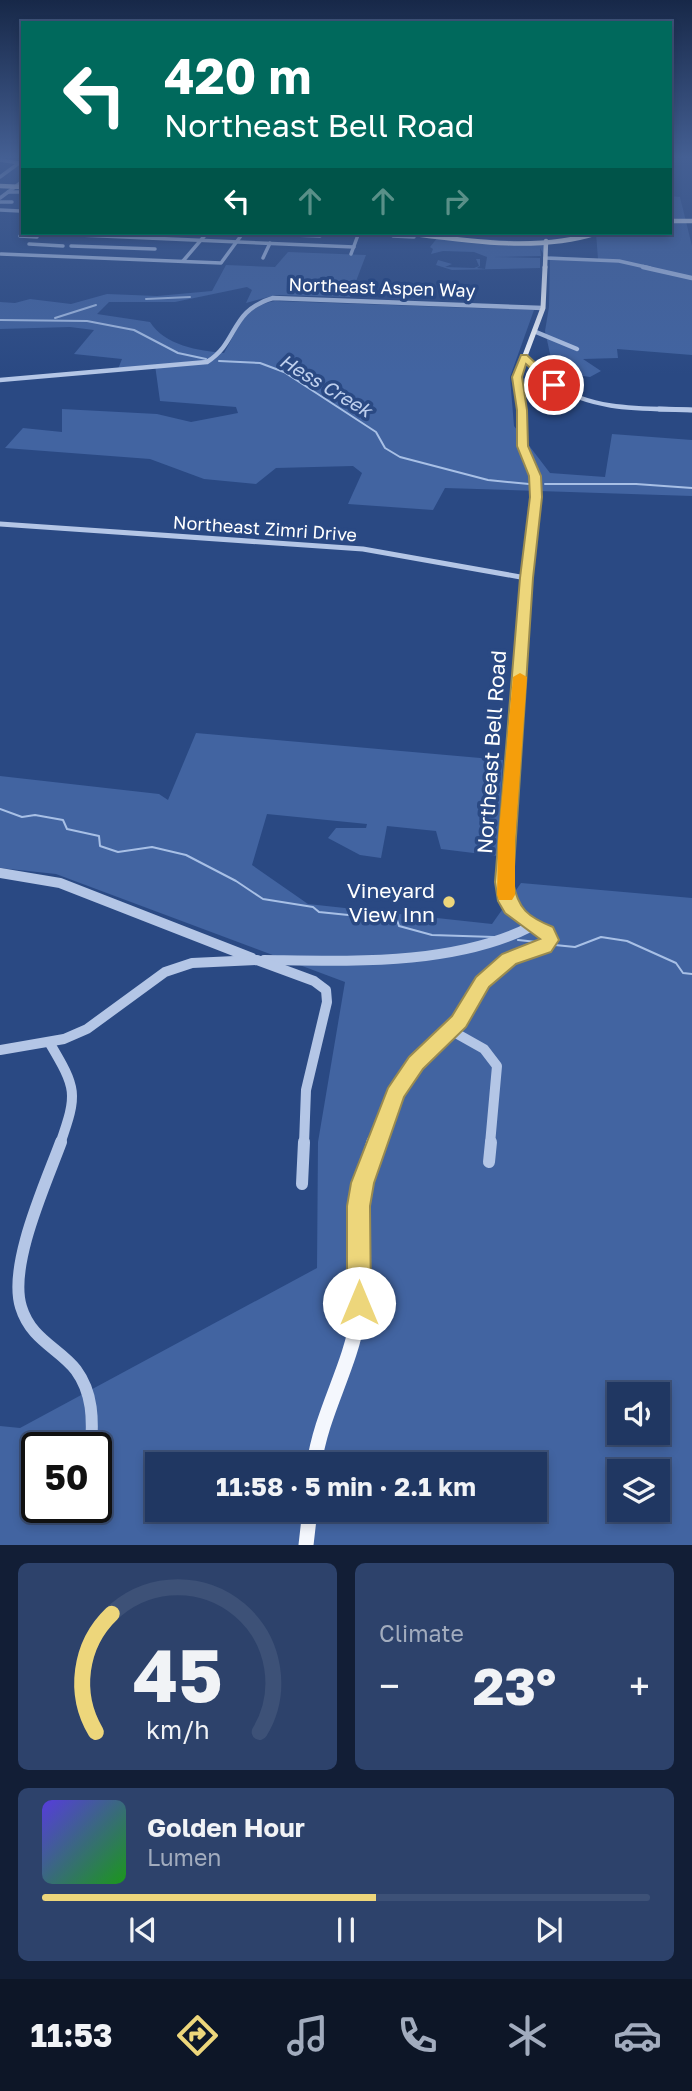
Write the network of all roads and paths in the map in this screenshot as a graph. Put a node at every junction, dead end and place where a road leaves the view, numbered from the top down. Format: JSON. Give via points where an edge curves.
{"nodes":[{"id":1,"x":27,"y":235,"type":"edge"},
{"id":2,"x":79,"y":235,"type":"edge"},
{"id":3,"x":97,"y":235,"type":"edge"},
{"id":4,"x":168,"y":235,"type":"edge"},
{"id":5,"x":204,"y":235,"type":"edge"},
{"id":6,"x":242,"y":235,"type":"edge"},
{"id":7,"x":320,"y":235,"type":"edge"},
{"id":8,"x":358,"y":235,"type":"dead end"},
{"id":9,"x":394,"y":235,"type":"edge"},
{"id":10,"x":462,"y":235,"type":"edge"},
{"id":11,"x":591,"y":235,"type":"edge"},
{"id":12,"x":414,"y":237,"type":"dead end"},
{"id":13,"x":544,"y":238,"type":"junction"},
{"id":14,"x":164,"y":239,"type":"junction"},
{"id":15,"x":200,"y":240,"type":"junction"},
{"id":16,"x":237,"y":242,"type":"junction"},
{"id":17,"x":270,"y":243,"type":"junction"},
{"id":18,"x":29,"y":244,"type":"junction"},
{"id":19,"x":315,"y":245,"type":"junction"},
{"id":20,"x":68,"y":246,"type":"junction"},
{"id":21,"x":355,"y":247,"type":"junction"},
{"id":22,"x":155,"y":249,"type":"junction"},
{"id":23,"x":311,"y":252,"type":"dead end"},
{"id":24,"x":1,"y":254,"type":"edge"},
{"id":25,"x":351,"y":254,"type":"dead end"},
{"id":26,"x":16,"y":255,"type":"junction"},
{"id":27,"x":57,"y":256,"type":"junction"},
{"id":28,"x":263,"y":258,"type":"dead end"},
{"id":29,"x":545,"y":258,"type":"junction"},
{"id":30,"x":146,"y":260,"type":"junction"},
{"id":31,"x":183,"y":261,"type":"junction"},
{"id":32,"x":692,"y":278,"type":"edge"},
{"id":33,"x":543,"y":308,"type":"junction"},
{"id":34,"x":536,"y":332,"type":"junction"},
{"id":35,"x":577,"y":349,"type":"dead end"},
{"id":36,"x":524,"y":357,"type":"junction"},
{"id":37,"x":0,"y":380,"type":"edge"},
{"id":38,"x":692,"y":410,"type":"edge"},
{"id":39,"x":0,"y":524,"type":"edge"},
{"id":40,"x":526,"y":578,"type":"junction"},
{"id":41,"x":0,"y":873,"type":"edge"},
{"id":42,"x":532,"y":926,"type":"junction"},
{"id":43,"x":257,"y":960,"type":"junction"},
{"id":44,"x":452,"y":1031,"type":"junction"},
{"id":45,"x":49,"y":1042,"type":"junction"},
{"id":46,"x":0,"y":1050,"type":"edge"},
{"id":47,"x":489,"y":1162,"type":"dead end"},
{"id":48,"x":302,"y":1184,"type":"dead end"},
{"id":49,"x":92,"y":1432,"type":"edge"},
{"id":50,"x":316,"y":1452,"type":"edge"},
{"id":51,"x":309,"y":1522,"type":"edge"},
{"id":52,"x":306,"y":1545,"type":"edge"}],
"edges":[{"from":1,"to":18,"type":"street","via":[[37,237]]},
{"from":2,"to":20,"type":"street"},
{"from":3,"to":14,"type":"street"},
{"from":4,"to":14,"type":"street"},
{"from":5,"to":15,"type":"street"},
{"from":6,"to":16,"type":"street"},
{"from":7,"to":19,"type":"street"},
{"from":8,"to":21,"type":"street"},
{"from":9,"to":12,"type":"street"},
{"from":10,"to":13,"type":"main road"},
{"from":11,"to":13,"type":"main road"},
{"from":13,"to":29,"type":"main road","name":"Northeast Bell Road"},
{"from":14,"to":15,"type":"street"},
{"from":14,"to":22,"type":"street"},
{"from":15,"to":16,"type":"street"},
{"from":15,"to":31,"type":"street"},
{"from":16,"to":17,"type":"street"},
{"from":16,"to":31,"type":"street","via":[[221,263]]},
{"from":17,"to":19,"type":"street"},
{"from":17,"to":28,"type":"street"},
{"from":18,"to":20,"type":"street"},
{"from":18,"to":26,"type":"street"},
{"from":19,"to":21,"type":"street"},
{"from":19,"to":23,"type":"street"},
{"from":20,"to":22,"type":"street"},
{"from":20,"to":27,"type":"street"},
{"from":21,"to":25,"type":"street"},
{"from":22,"to":30,"type":"street"},
{"from":24,"to":26,"type":"street"},
{"from":26,"to":27,"type":"street"},
{"from":27,"to":30,"type":"street"},
{"from":29,"to":32,"type":"street","via":[[622,262]]},
{"from":29,"to":33,"type":"main road","name":"Northeast Bell Road"},
{"from":30,"to":31,"type":"street"},
{"from":33,"to":34,"type":"main road","name":"Northeast Bell Road"},
{"from":33,"to":37,"type":"street","name":"Northeast Aspen Way","via":[[273,298],[248,306],[218,355],[207,362]]},
{"from":34,"to":35,"type":"street"},
{"from":34,"to":36,"type":"main road","name":"Northeast Bell Road"},
{"from":36,"to":38,"type":"street","via":[[554,385],[590,401]]},
{"from":36,"to":40,"type":"main road","name":"Northeast Bell Road","via":[[517,377],[523,446],[536,485]]},
{"from":39,"to":40,"type":"street","name":"Northeast Zimri Drive","via":[[363,549]]},
{"from":40,"to":42,"type":"main road","name":"Northeast Bell Road","via":[[504,882],[512,909]]},
{"from":41,"to":43,"type":"street","via":[[60,883]]},
{"from":42,"to":43,"type":"street","via":[[495,943],[409,956]]},
{"from":42,"to":44,"type":"main road","name":"Northeast Bell Road","via":[[546,932],[547,945],[516,955],[497,968]]},
{"from":43,"to":45,"type":"street","via":[[177,967],[87,1029]]},
{"from":43,"to":48,"type":"street","via":[[326,990],[306,1090]]},
{"from":44,"to":47,"type":"street","via":[[486,1050],[497,1066]]},
{"from":44,"to":50,"type":"main road","name":"Northeast Bell Road","via":[[403,1080],[362,1183],[356,1326],[322,1420]]},
{"from":45,"to":46,"type":"street"},
{"from":45,"to":49,"type":"street","via":[[69,1076],[74,1105],[24,1247],[18,1288],[21,1308],[32,1327],[44,1344],[75,1369],[86,1388]]},
{"from":51,"to":52,"type":"main road"}]}
